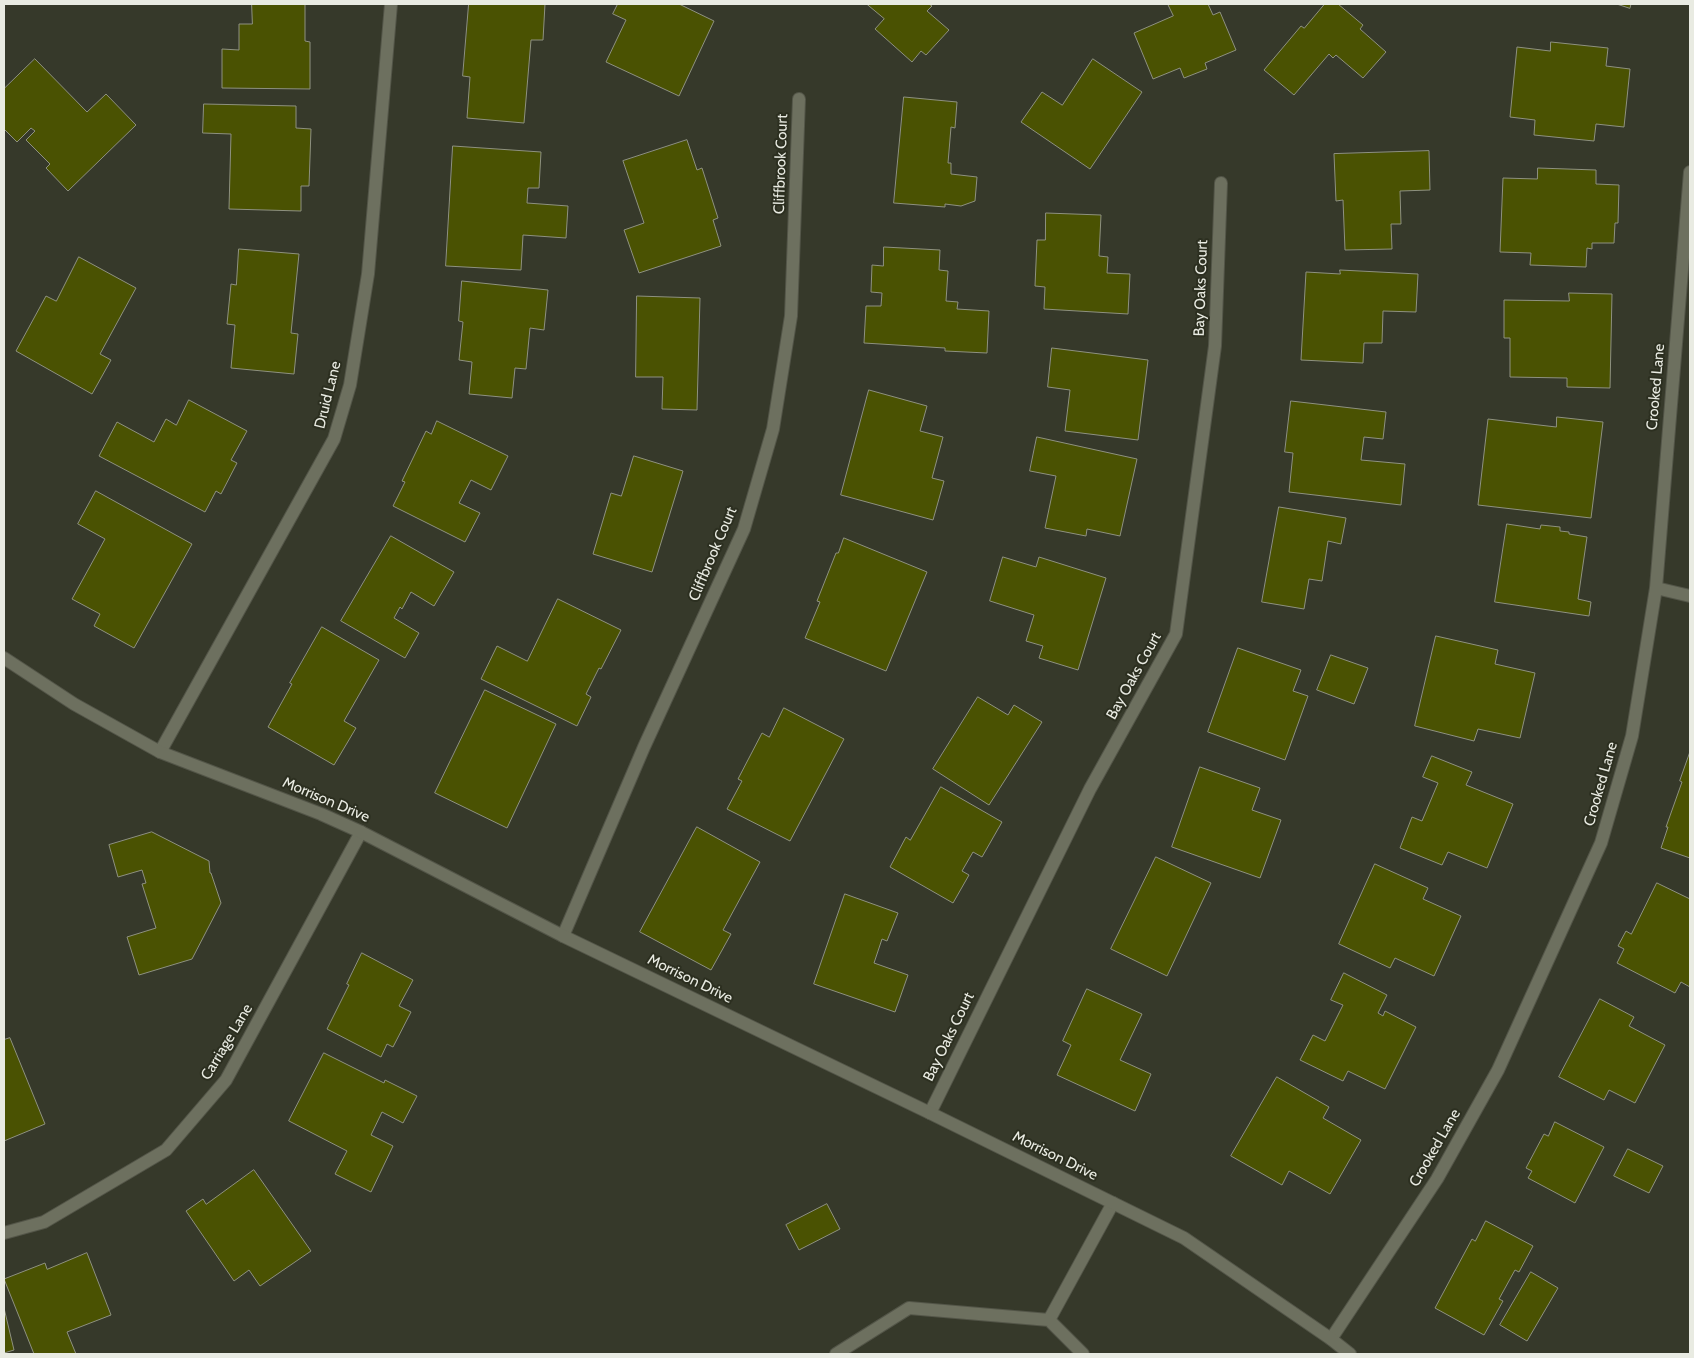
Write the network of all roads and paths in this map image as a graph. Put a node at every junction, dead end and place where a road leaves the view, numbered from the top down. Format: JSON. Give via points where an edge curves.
{"nodes":[{"id":1,"x":391,"y":4,"type":"edge"},
{"id":2,"x":799,"y":99,"type":"dead end"},
{"id":3,"x":1690,"y":172,"type":"edge"},
{"id":4,"x":1221,"y":183,"type":"dead end"},
{"id":5,"x":1656,"y":588,"type":"junction"},
{"id":6,"x":1690,"y":596,"type":"edge"},
{"id":7,"x":4,"y":658,"type":"edge"},
{"id":8,"x":160,"y":752,"type":"junction"},
{"id":9,"x":361,"y":832,"type":"junction"},
{"id":10,"x":563,"y":936,"type":"junction"},
{"id":11,"x":930,"y":1112,"type":"junction"},
{"id":12,"x":1113,"y":1203,"type":"junction"},
{"id":13,"x":4,"y":1234,"type":"edge"},
{"id":14,"x":1050,"y":1320,"type":"junction"},
{"id":15,"x":1331,"y":1339,"type":"junction"},
{"id":16,"x":836,"y":1354,"type":"edge"},
{"id":17,"x":1083,"y":1354,"type":"edge"},
{"id":18,"x":1350,"y":1354,"type":"edge"}],
"edges":[{"from":1,"to":8,"type":"street","name":"Druid Lane","via":[[368,274],[350,385],[334,439]]},
{"from":2,"to":10,"type":"street","name":"Cliffbrook Court","via":[[791,316],[772,429],[744,529],[644,747]]},
{"from":3,"to":5,"type":"street","name":"Crooked Lane"},
{"from":4,"to":11,"type":"street","name":"Bay Oaks Court","via":[[1215,346],[1176,634],[1090,789]]},
{"from":5,"to":6,"type":"street"},
{"from":5,"to":15,"type":"street","name":"Crooked Lane","via":[[1632,736],[1601,843],[1498,1070],[1437,1179]]},
{"from":7,"to":8,"type":"street","name":"Morrison Drive","via":[[74,704]]},
{"from":8,"to":9,"type":"street","name":"Morrison Drive"},
{"from":9,"to":10,"type":"street","name":"Morrison Drive"},
{"from":9,"to":13,"type":"street","name":"Carriage Lane","via":[[226,1080],[166,1150],[44,1222]]},
{"from":10,"to":11,"type":"street","name":"Morrison Drive"},
{"from":11,"to":12,"type":"street","name":"Morrison Drive"},
{"from":12,"to":14,"type":"street"},
{"from":12,"to":15,"type":"street","name":"Morrison Drive","via":[[1184,1238]]},
{"from":14,"to":16,"type":"street","via":[[909,1308]]},
{"from":14,"to":17,"type":"street"},
{"from":15,"to":18,"type":"street","name":"Morrison Drive"}]}
